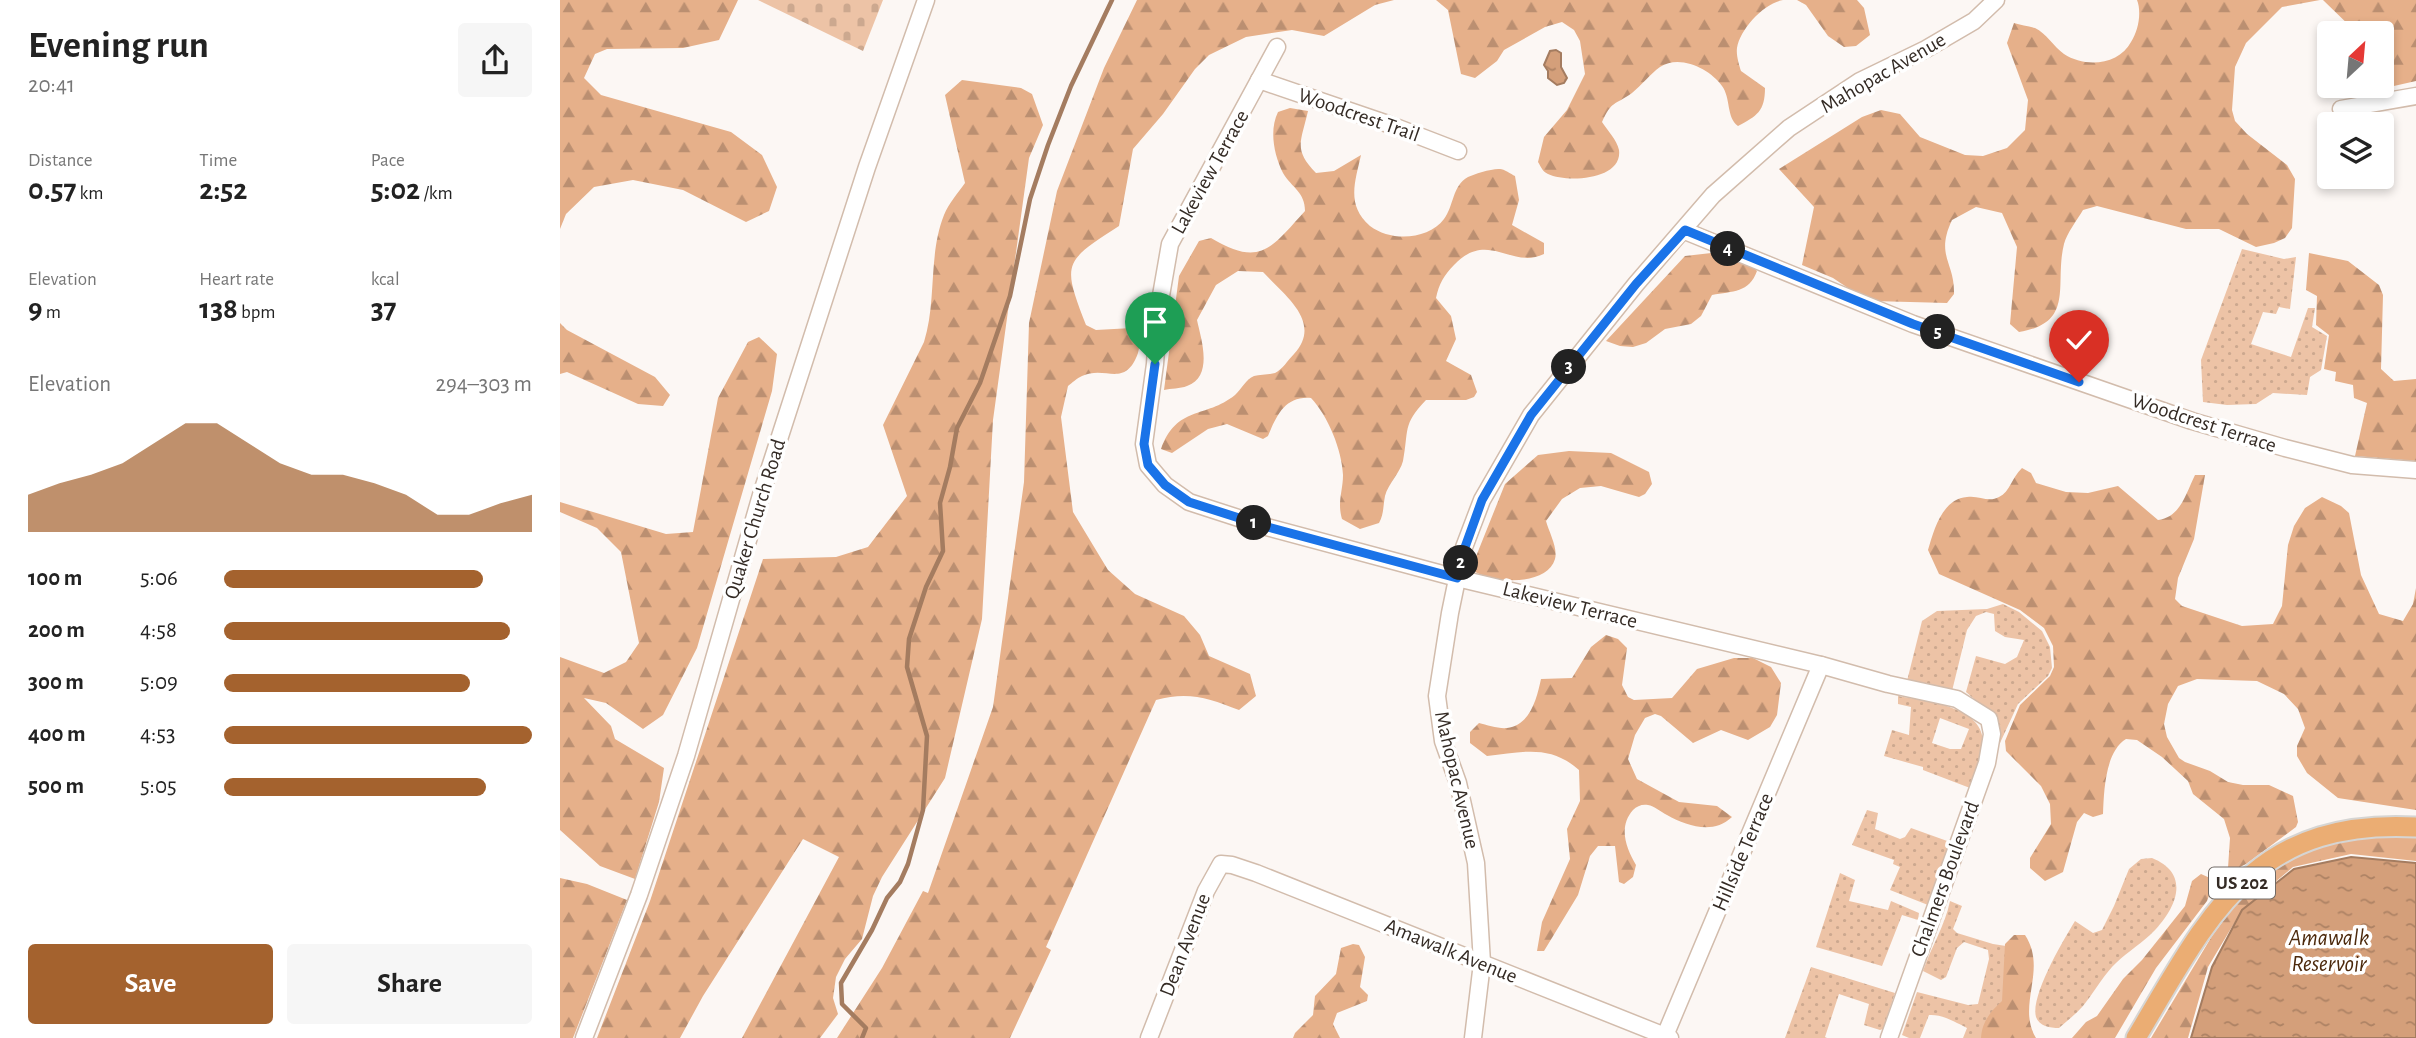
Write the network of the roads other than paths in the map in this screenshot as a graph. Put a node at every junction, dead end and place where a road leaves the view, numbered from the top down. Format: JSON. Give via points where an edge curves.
{"nodes":[{"id":1,"x":926,"y":0,"type":"edge"},
{"id":2,"x":1996,"y":0,"type":"edge"},
{"id":3,"x":1278,"y":47,"type":"dead end"},
{"id":4,"x":1259,"y":80,"type":"junction"},
{"id":5,"x":2416,"y":96,"type":"edge"},
{"id":6,"x":2341,"y":109,"type":"dead end"},
{"id":7,"x":1458,"y":151,"type":"dead end"},
{"id":8,"x":1685,"y":230,"type":"junction"},
{"id":9,"x":2416,"y":470,"type":"edge"},
{"id":10,"x":1457,"y":578,"type":"junction"},
{"id":11,"x":1821,"y":665,"type":"junction"},
{"id":12,"x":1989,"y":719,"type":"joint"},
{"id":13,"x":2416,"y":827,"type":"edge"},
{"id":14,"x":1232,"y":865,"type":"joint"},
{"id":15,"x":1482,"y":963,"type":"junction"},
{"id":16,"x":1666,"y":1037,"type":"edge"},
{"id":17,"x":584,"y":1038,"type":"edge"},
{"id":18,"x":1149,"y":1038,"type":"edge"},
{"id":19,"x":1473,"y":1038,"type":"edge"},
{"id":20,"x":1889,"y":1038,"type":"edge"},
{"id":21,"x":2136,"y":1038,"type":"edge"}],
"edges":[{"from":1,"to":17,"type":"street","name":"Quaker Church Road","via":[[763,489],[686,756]]},
{"from":2,"to":8,"type":"street","name":"Mahopac Avenue","via":[[1974,21],[1860,81],[1789,128],[1713,195]]},
{"from":3,"to":4,"type":"street","name":"Lakeview Terrace"},
{"from":4,"to":7,"type":"street","name":"Woodcrest Trail"},
{"from":4,"to":10,"type":"street","name":"Lakeview Terrace","via":[[1170,244],[1144,444],[1148,465],[1189,502]]},
{"from":5,"to":6,"type":"street"},
{"from":8,"to":9,"type":"street","name":"Woodcrest Terrace","via":[[1913,324],[2192,421],[2352,465]]},
{"from":8,"to":10,"type":"street","name":"Mahopac Avenue","via":[[1531,415],[1482,500]]},
{"from":10,"to":11,"type":"street","name":"Lakeview Terrace"},
{"from":10,"to":15,"type":"street","name":"Mahopac Avenue","via":[[1437,696],[1443,741],[1458,783],[1476,863]]},
{"from":11,"to":12,"type":"street","name":"Lakeview Terrace","via":[[1957,699]]},
{"from":11,"to":16,"type":"street","name":"Hillside Terrace"},
{"from":12,"to":20,"type":"street","name":"Chalmers Boulevard","via":[[1992,734],[1987,763]]},
{"from":13,"to":21,"type":"main road","number":"US 202","via":[[2337,830],[2309,839],[2263,866],[2236,887],[2204,927]]},
{"from":14,"to":15,"type":"street","name":"Amawalk Avenue"},
{"from":14,"to":18,"type":"street","name":"Dean Avenue","via":[[1221,864],[1211,879]]},
{"from":15,"to":16,"type":"street","name":"Amawalk Avenue"},
{"from":15,"to":19,"type":"street","name":"Mahopac Avenue"}]}
